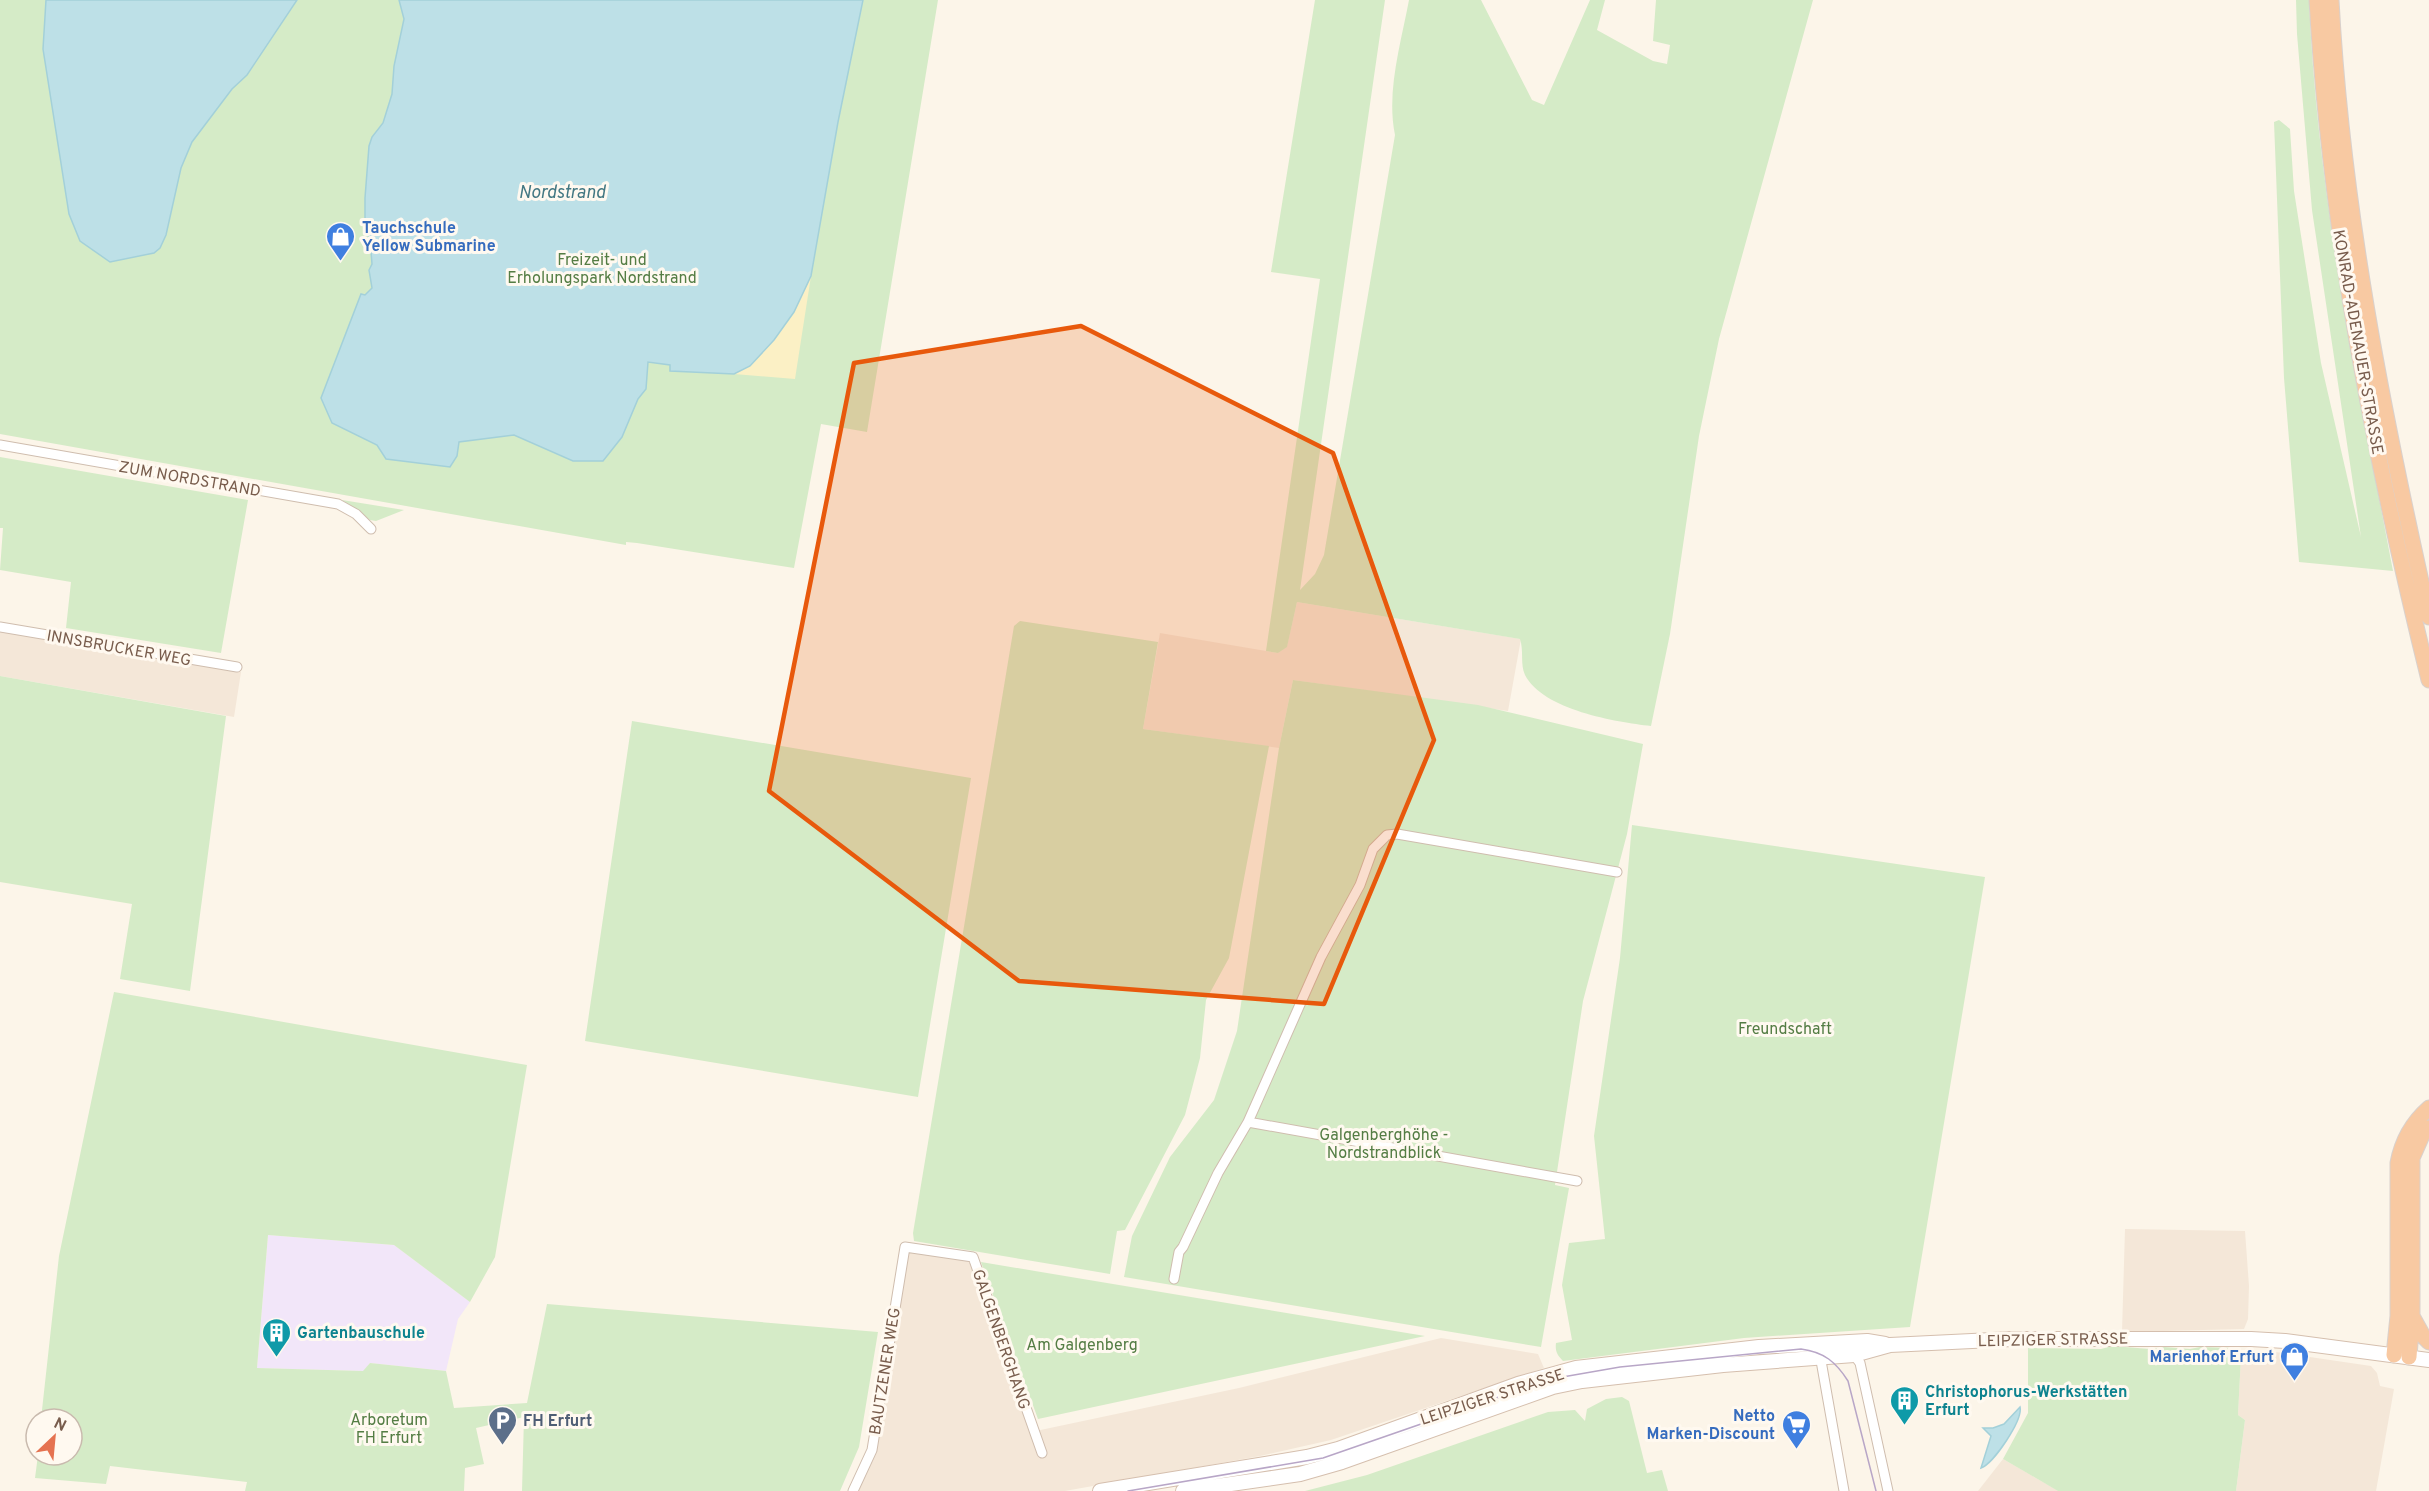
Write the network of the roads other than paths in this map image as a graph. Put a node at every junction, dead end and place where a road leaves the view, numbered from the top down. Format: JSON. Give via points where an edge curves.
{"nodes":[{"id":1,"x":2317,"y":0,"type":"edge"},
{"id":2,"x":2331,"y":0,"type":"edge"},
{"id":3,"x":0,"y":445,"type":"edge"},
{"id":4,"x":371,"y":529,"type":"dead end"},
{"id":5,"x":2429,"y":617,"type":"edge"},
{"id":6,"x":0,"y":627,"type":"edge"},
{"id":7,"x":237,"y":667,"type":"dead end"},
{"id":8,"x":2429,"y":680,"type":"edge"},
{"id":9,"x":1617,"y":872,"type":"dead end"},
{"id":10,"x":2429,"y":1108,"type":"edge"},
{"id":11,"x":1248,"y":1122,"type":"junction"},
{"id":12,"x":2429,"y":1128,"type":"edge"},
{"id":13,"x":1576,"y":1181,"type":"dead end"},
{"id":14,"x":905,"y":1247,"type":"joint"},
{"id":15,"x":1174,"y":1279,"type":"dead end"},
{"id":16,"x":2412,"y":1316,"type":"junction"},
{"id":17,"x":1837,"y":1342,"type":"junction"},
{"id":18,"x":2429,"y":1342,"type":"edge"},
{"id":19,"x":1890,"y":1345,"type":"junction"},
{"id":20,"x":1854,"y":1355,"type":"junction"},
{"id":21,"x":2401,"y":1356,"type":"junction"},
{"id":22,"x":1819,"y":1357,"type":"junction"},
{"id":23,"x":2429,"y":1360,"type":"edge"},
{"id":24,"x":1042,"y":1453,"type":"dead end"},
{"id":25,"x":1203,"y":1484,"type":"edge"},
{"id":26,"x":853,"y":1491,"type":"edge"},
{"id":27,"x":1100,"y":1491,"type":"edge"},
{"id":28,"x":1183,"y":1491,"type":"edge"},
{"id":29,"x":1844,"y":1491,"type":"edge"},
{"id":30,"x":1888,"y":1491,"type":"edge"}],
"edges":[{"from":1,"to":8,"type":"highway","name":"KONRAD-ADENAUER-STRASSE","via":[[2336,205],[2350,295],[2391,517]]},
{"from":2,"to":5,"type":"highway","name":"KONRAD-ADENAUER-STRASSE","via":[[2350,196],[2365,299],[2397,475]]},
{"from":3,"to":4,"type":"street","name":"ZUM NORDSTRAND","via":[[338,504]]},
{"from":6,"to":7,"type":"street","name":"INNSBRUCKER WEG"},
{"from":9,"to":11,"type":"street","via":[[1387,835],[1373,849],[1360,885],[1321,957]]},
{"from":10,"to":21,"type":"highway","via":[[2414,1122],[2401,1147],[2398,1163]]},
{"from":11,"to":13,"type":"street"},
{"from":11,"to":15,"type":"street","via":[[1179,1252]]},
{"from":12,"to":16,"type":"highway","via":[[2412,1158]]},
{"from":14,"to":24,"type":"street","name":"GALGENBERGHANG","via":[[974,1257]]},
{"from":14,"to":26,"type":"street","name":"BAUTZENER WEG","via":[[872,1450]]},
{"from":16,"to":18,"type":"highway"},
{"from":16,"to":21,"type":"highway"},
{"from":17,"to":19,"type":"main road","name":"LEIPZIGER STRASSE"},
{"from":17,"to":20,"type":"street"},
{"from":17,"to":22,"type":"street"},
{"from":17,"to":25,"type":"main road","name":"LEIPZIGER STRASSE","via":[[1576,1368],[1518,1384],[1338,1449]]},
{"from":19,"to":20,"type":"main road","name":"LEIPZIGER STRASSE"},
{"from":19,"to":21,"type":"main road","name":"LEIPZIGER STRASSE","via":[[2029,1339],[2251,1339]]},
{"from":20,"to":22,"type":"main road","name":"LEIPZIGER STRASSE"},
{"from":20,"to":30,"type":"street","via":[[1860,1363]]},
{"from":21,"to":23,"type":"main road","name":"LEIPZIGER STRASSE"},
{"from":22,"to":25,"type":"main road","name":"LEIPZIGER STRASSE","via":[[1582,1381],[1553,1387],[1300,1474]]},
{"from":22,"to":29,"type":"street"},
{"from":25,"to":27,"type":"main road","name":"LEIPZIGER STRASSE"},
{"from":25,"to":28,"type":"main road","name":"LEIPZIGER STRASSE"}]}
